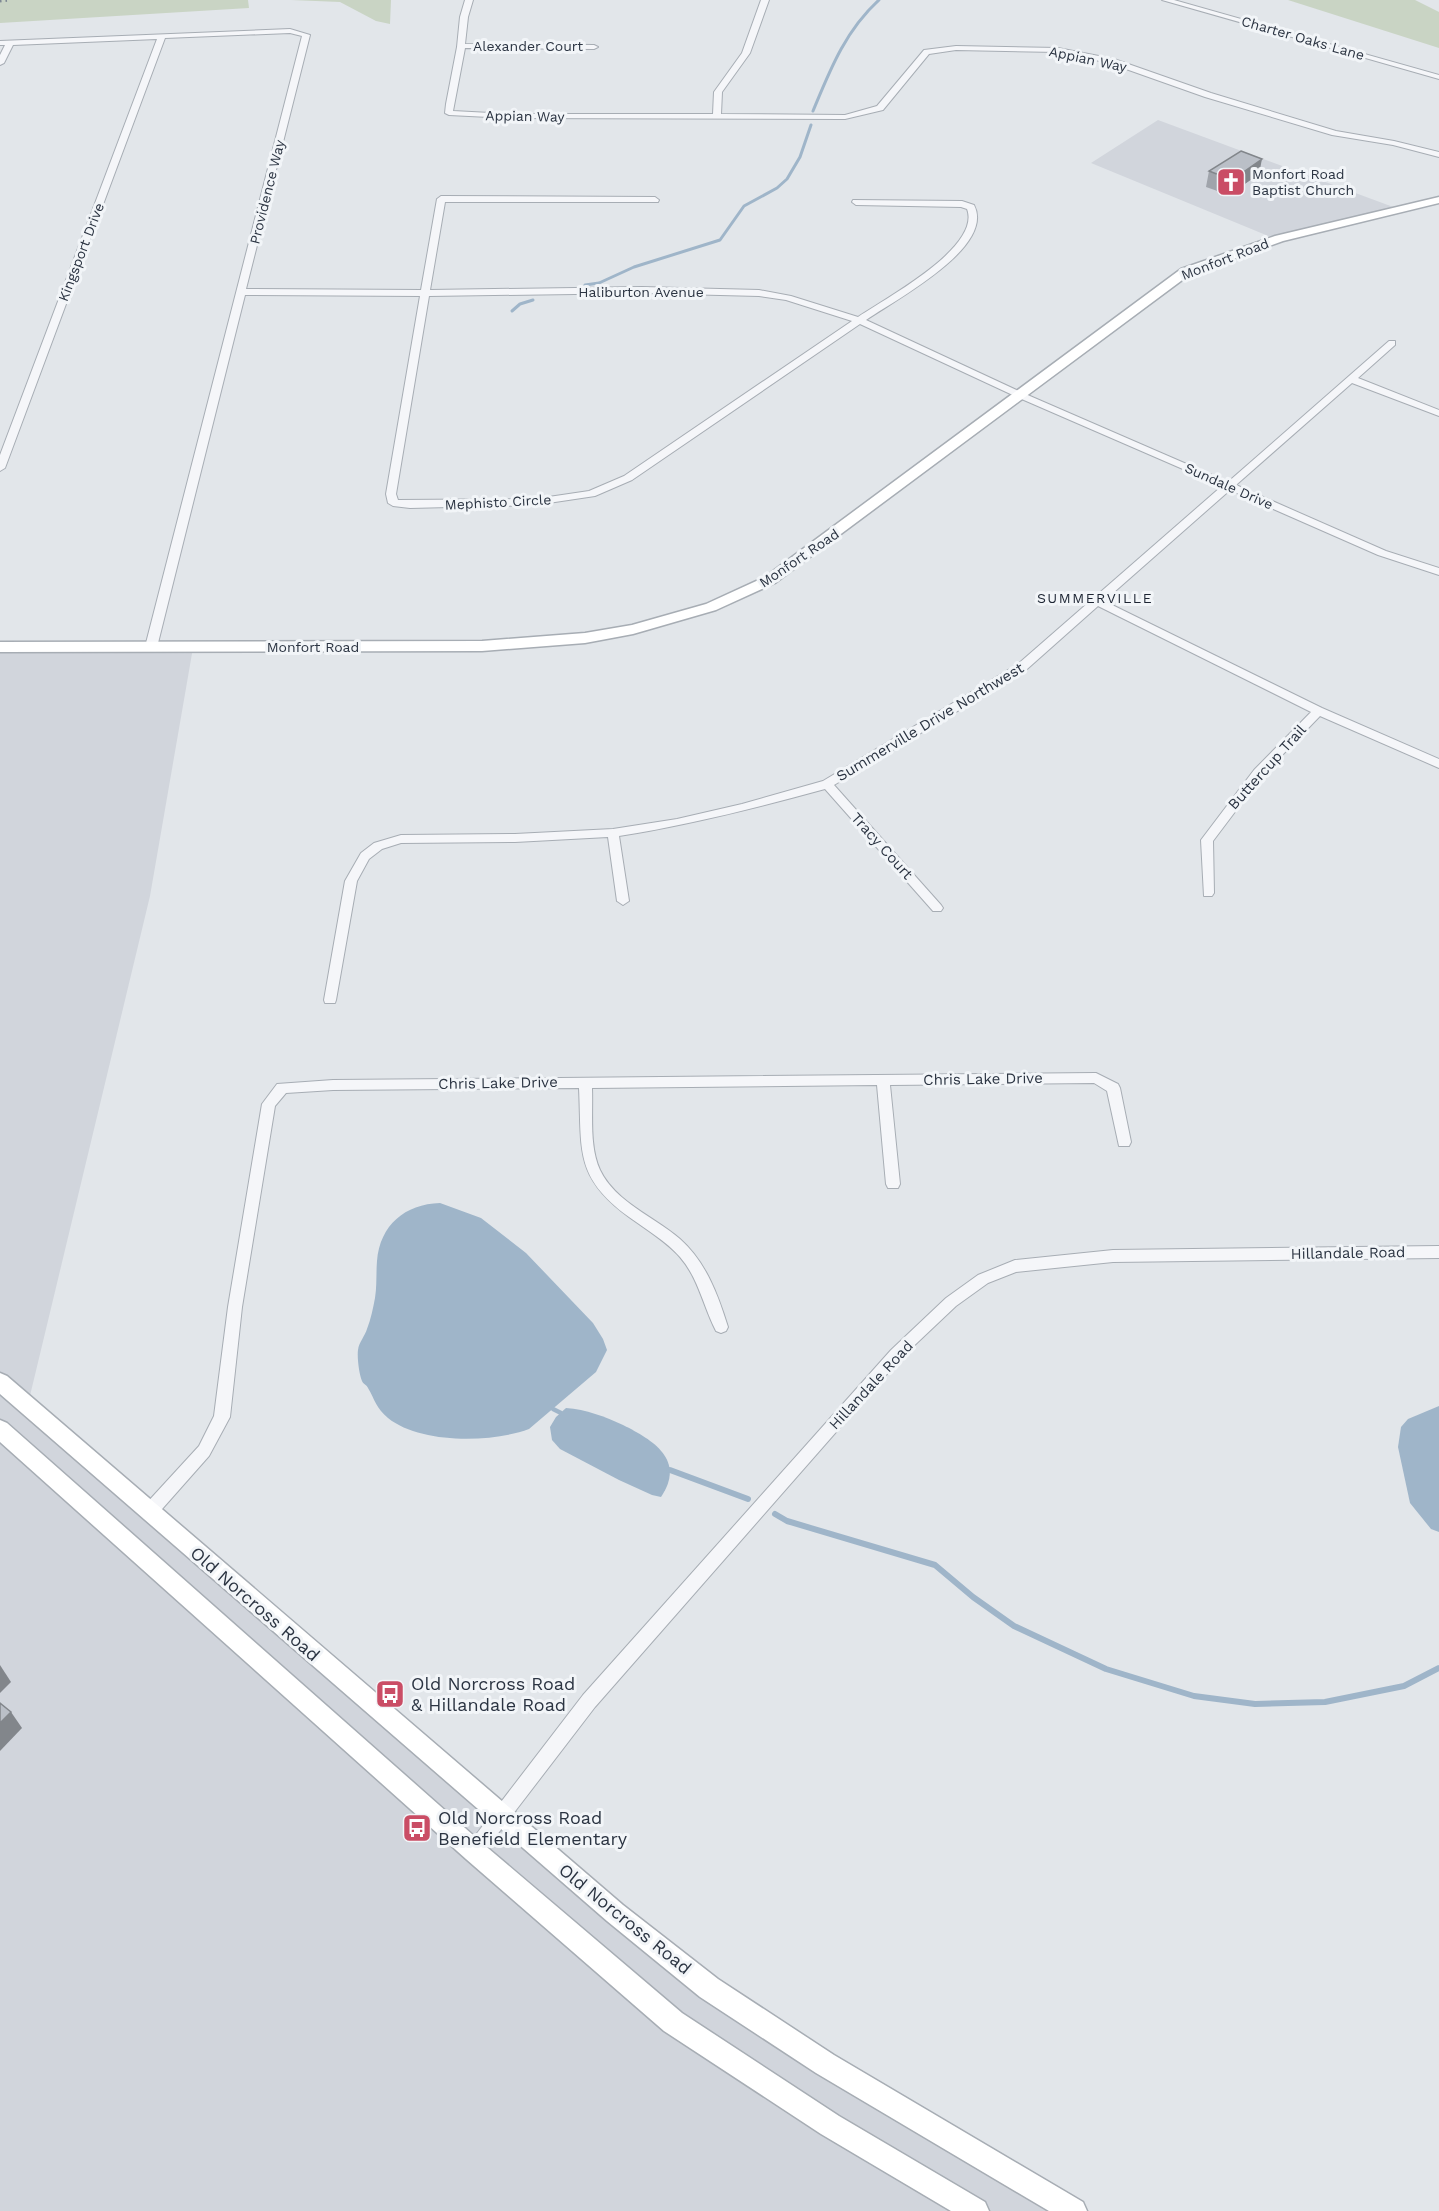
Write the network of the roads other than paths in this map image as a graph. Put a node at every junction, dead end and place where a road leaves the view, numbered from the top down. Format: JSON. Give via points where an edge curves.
{"nodes":[{"id":1,"x":469,"y":0,"type":"edge"},
{"id":2,"x":765,"y":0,"type":"edge"},
{"id":3,"x":1166,"y":0,"type":"edge"},
{"id":4,"x":162,"y":36,"type":"junction"},
{"id":5,"x":5,"y":42,"type":"edge"},
{"id":6,"x":461,"y":46,"type":"junction"},
{"id":7,"x":594,"y":47,"type":"dead end"},
{"id":8,"x":0,"y":63,"type":"edge"},
{"id":9,"x":1439,"y":77,"type":"edge"},
{"id":10,"x":717,"y":116,"type":"junction"},
{"id":11,"x":1439,"y":155,"type":"edge"},
{"id":12,"x":655,"y":200,"type":"dead end"},
{"id":13,"x":1439,"y":200,"type":"edge"},
{"id":14,"x":856,"y":202,"type":"dead end"},
{"id":15,"x":242,"y":292,"type":"junction"},
{"id":16,"x":426,"y":293,"type":"junction"},
{"id":17,"x":858,"y":320,"type":"junction"},
{"id":18,"x":1392,"y":343,"type":"dead end"},
{"id":19,"x":1352,"y":379,"type":"junction"},
{"id":20,"x":1020,"y":395,"type":"junction"},
{"id":21,"x":1439,"y":413,"type":"edge"},
{"id":22,"x":0,"y":468,"type":"edge"},
{"id":23,"x":1229,"y":485,"type":"junction"},
{"id":24,"x":1439,"y":572,"type":"edge"},
{"id":25,"x":1098,"y":602,"type":"junction"},
{"id":26,"x":0,"y":647,"type":"edge"},
{"id":27,"x":151,"y":647,"type":"junction"},
{"id":28,"x":1318,"y":711,"type":"junction"},
{"id":29,"x":1439,"y":765,"type":"edge"},
{"id":30,"x":827,"y":784,"type":"junction"},
{"id":31,"x":614,"y":833,"type":"junction"},
{"id":32,"x":1208,"y":893,"type":"dead end"},
{"id":33,"x":623,"y":901,"type":"dead end"},
{"id":34,"x":937,"y":908,"type":"dead end"},
{"id":35,"x":330,"y":1000,"type":"dead end"},
{"id":36,"x":883,"y":1080,"type":"junction"},
{"id":37,"x":585,"y":1083,"type":"junction"},
{"id":38,"x":1124,"y":1142,"type":"dead end"},
{"id":39,"x":892,"y":1184,"type":"dead end"},
{"id":40,"x":1439,"y":1252,"type":"edge"},
{"id":41,"x":721,"y":1327,"type":"dead end"},
{"id":42,"x":0,"y":1382,"type":"edge"},
{"id":43,"x":0,"y":1429,"type":"edge"},
{"id":44,"x":149,"y":1512,"type":"junction"},
{"id":45,"x":502,"y":1815,"type":"junction"},
{"id":46,"x":474,"y":1851,"type":"junction"},
{"id":47,"x":976,"y":2211,"type":"edge"},
{"id":48,"x":1074,"y":2211,"type":"edge"}],
"edges":[{"from":1,"to":6,"type":"street","name":"Appian Way","via":[[463,10]]},
{"from":2,"to":10,"type":"street","via":[[746,53],[718,92]]},
{"from":3,"to":9,"type":"street","name":"Charter Oaks Lane"},
{"from":4,"to":5,"type":"street","name":"Providence Way"},
{"from":4,"to":15,"type":"street","name":"Providence Way","via":[[290,31],[306,35]]},
{"from":4,"to":22,"type":"street","name":"Kingsport Drive"},
{"from":5,"to":8,"type":"street"},
{"from":6,"to":7,"type":"street","name":"Alexander Court"},
{"from":6,"to":10,"type":"street","name":"Appian Way","via":[[449,113],[509,117]]},
{"from":10,"to":11,"type":"street","name":"Appian Way","via":[[845,117],[880,108],[927,52],[956,48],[1058,50],[1111,61],[1335,133],[1394,142]]},
{"from":12,"to":16,"type":"street","name":"Mephisto Circle","via":[[441,199]]},
{"from":13,"to":20,"type":"street","name":"Monfort Road","via":[[1279,238],[1185,272]]},
{"from":14,"to":17,"type":"street","name":"Mephisto Circle","via":[[952,203],[971,207],[974,216],[959,249]]},
{"from":15,"to":16,"type":"street","name":"Haliburton Avenue"},
{"from":15,"to":27,"type":"street","name":"Providence Way"},
{"from":16,"to":17,"type":"street","name":"Haliburton Avenue","via":[[759,292]]},
{"from":16,"to":17,"type":"street","name":"Mephisto Circle","via":[[391,494],[393,503],[410,505],[535,502],[591,494],[628,478]]},
{"from":17,"to":20,"type":"street","name":"Haliburton Avenue"},
{"from":18,"to":19,"type":"street","name":"Summerville Drive Northwest"},
{"from":19,"to":21,"type":"street"},
{"from":19,"to":23,"type":"street","name":"Summerville Drive Northwest"},
{"from":20,"to":23,"type":"street","name":"Sundale Drive"},
{"from":20,"to":27,"type":"street","name":"Monfort Road","via":[[770,580],[711,607],[633,629],[544,642],[482,646]]},
{"from":23,"to":24,"type":"street","name":"Sundale Drive","via":[[1382,553]]},
{"from":23,"to":25,"type":"street","name":"Summerville Drive Northwest"},
{"from":25,"to":28,"type":"street"},
{"from":25,"to":30,"type":"street","name":"Summerville Drive Northwest","via":[[1022,667]]},
{"from":26,"to":27,"type":"street","name":"Monfort Road"},
{"from":28,"to":29,"type":"street"},
{"from":28,"to":32,"type":"street","name":"Buttercup Trail","via":[[1258,773],[1207,840]]},
{"from":30,"to":31,"type":"street","name":"Summerville Drive Northwest","via":[[677,823]]},
{"from":30,"to":34,"type":"street","name":"Tracy Court"},
{"from":31,"to":33,"type":"street"},
{"from":31,"to":35,"type":"street","name":"Summerville Drive Northwest","via":[[401,839],[378,846],[365,856],[351,882]]},
{"from":36,"to":37,"type":"street","name":"Chris Lake Drive"},
{"from":36,"to":38,"type":"street","name":"Chris Lake Drive","via":[[1096,1078],[1113,1088]]},
{"from":36,"to":39,"type":"street"},
{"from":37,"to":41,"type":"street","via":[[593,1170],[609,1192],[693,1262]]},
{"from":37,"to":44,"type":"street","name":"Chris Lake Drive","via":[[282,1089],[269,1104],[235,1307],[222,1417],[204,1451]]},
{"from":40,"to":45,"type":"street","name":"Hillandale Road","via":[[1113,1256],[1015,1266],[983,1279],[951,1302],[896,1354],[589,1701]]},
{"from":42,"to":44,"type":"street","name":"Old Norcross Road"},
{"from":43,"to":46,"type":"street"},
{"from":44,"to":45,"type":"street","name":"Old Norcross Road"},
{"from":45,"to":46,"type":"street","name":"Hillandale Road"},
{"from":45,"to":48,"type":"street","name":"Old Norcross Road","via":[[709,1988],[825,2064]]},
{"from":46,"to":47,"type":"street","via":[[673,2022],[830,2125]]}]}
